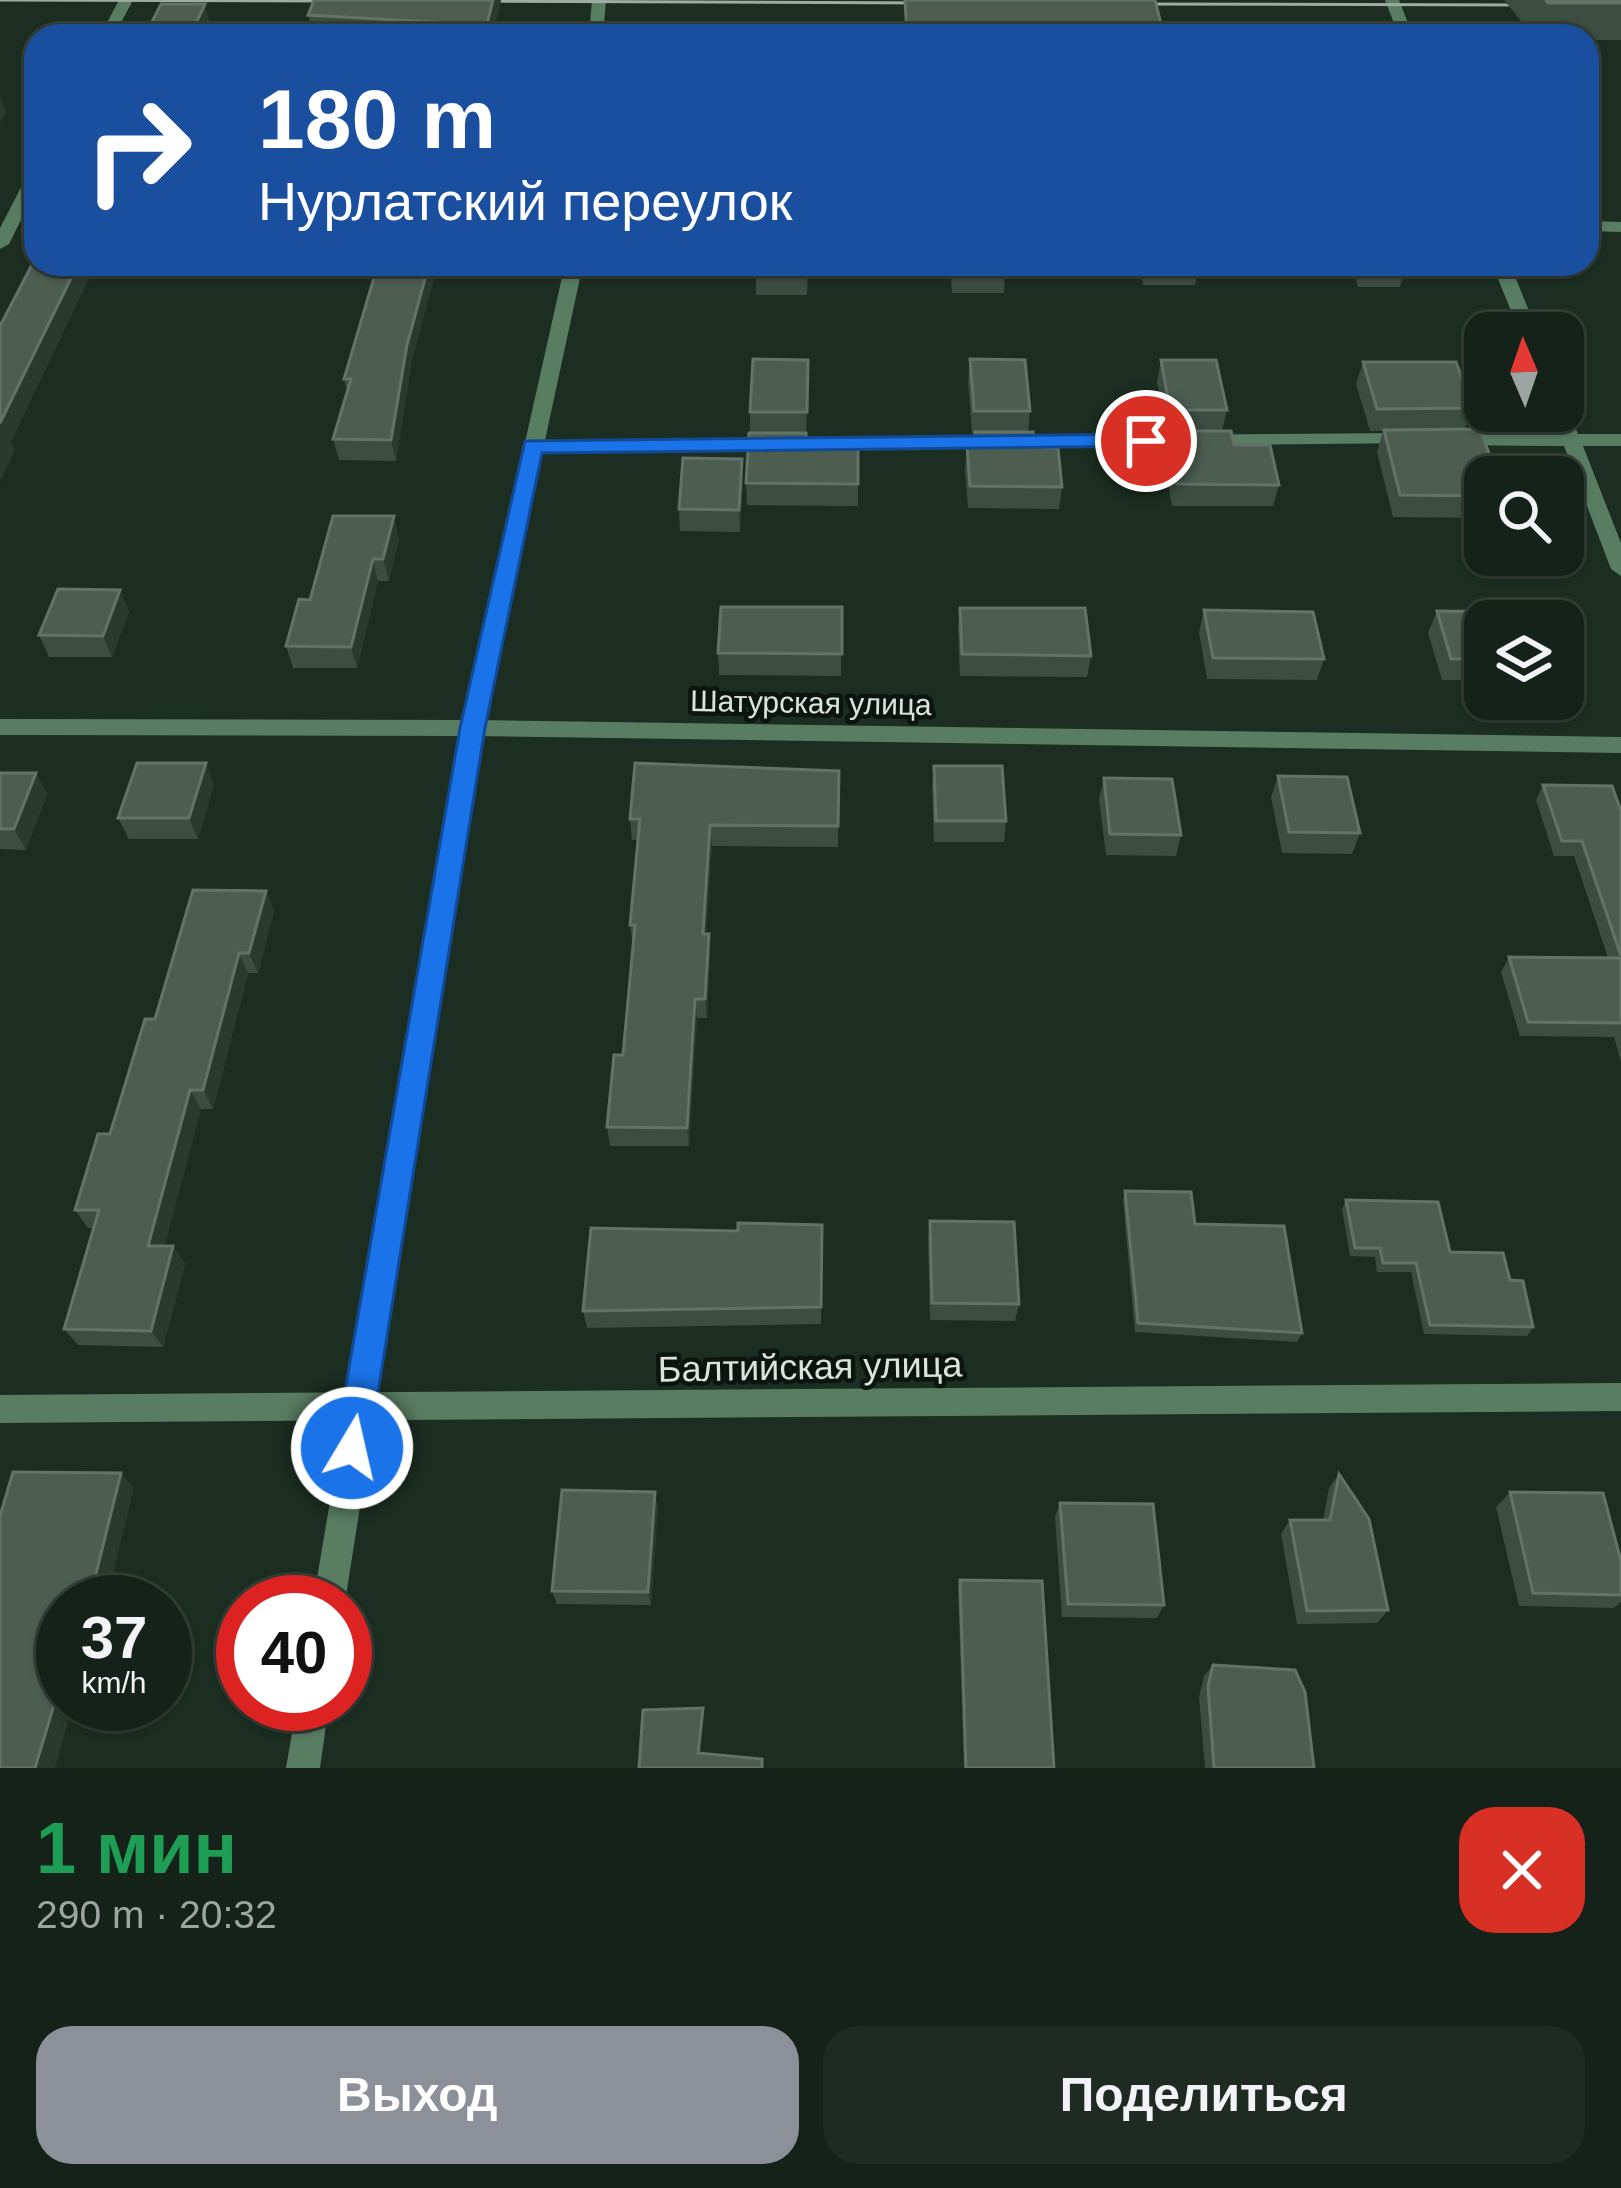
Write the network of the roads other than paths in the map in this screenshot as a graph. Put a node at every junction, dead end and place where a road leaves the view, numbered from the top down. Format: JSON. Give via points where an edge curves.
{"nodes":[{"id":1,"x":24,"y":197,"type":"edge"},
{"id":2,"x":0,"y":244,"type":"edge"},
{"id":3,"x":571,"y":276,"type":"edge"},
{"id":4,"x":1506,"y":276,"type":"edge"},
{"id":5,"x":1520,"y":312,"type":"edge"},
{"id":6,"x":1569,"y":432,"type":"edge"},
{"id":7,"x":1571,"y":438,"type":"junction"},
{"id":8,"x":1621,"y":440,"type":"edge"},
{"id":9,"x":532,"y":446,"type":"junction"},
{"id":10,"x":1621,"y":569,"type":"edge"},
{"id":11,"x":0,"y":727,"type":"edge"},
{"id":12,"x":472,"y":728,"type":"junction"},
{"id":13,"x":1621,"y":745,"type":"edge"},
{"id":14,"x":1621,"y":1397,"type":"edge"},
{"id":15,"x":0,"y":1408,"type":"edge"},
{"id":16,"x":358,"y":1410,"type":"junction"},
{"id":17,"x":332,"y":1575,"type":"edge"},
{"id":18,"x":309,"y":1731,"type":"edge"},
{"id":19,"x":303,"y":1768,"type":"edge"}],
"edges":[{"from":1,"to":2,"type":"street"},
{"from":3,"to":9,"type":"street"},
{"from":4,"to":5,"type":"street"},
{"from":6,"to":7,"type":"street"},
{"from":7,"to":8,"type":"street"},
{"from":7,"to":9,"type":"street"},
{"from":7,"to":10,"type":"street"},
{"from":9,"to":12,"type":"street"},
{"from":11,"to":12,"type":"street","name":"Шатурская улица"},
{"from":12,"to":13,"type":"street","name":"Шатурская улица"},
{"from":12,"to":16,"type":"street"},
{"from":14,"to":16,"type":"street","name":"Балтийская улица"},
{"from":15,"to":16,"type":"street","name":"Балтийская улица"},
{"from":16,"to":17,"type":"street"},
{"from":18,"to":19,"type":"street"}]}
